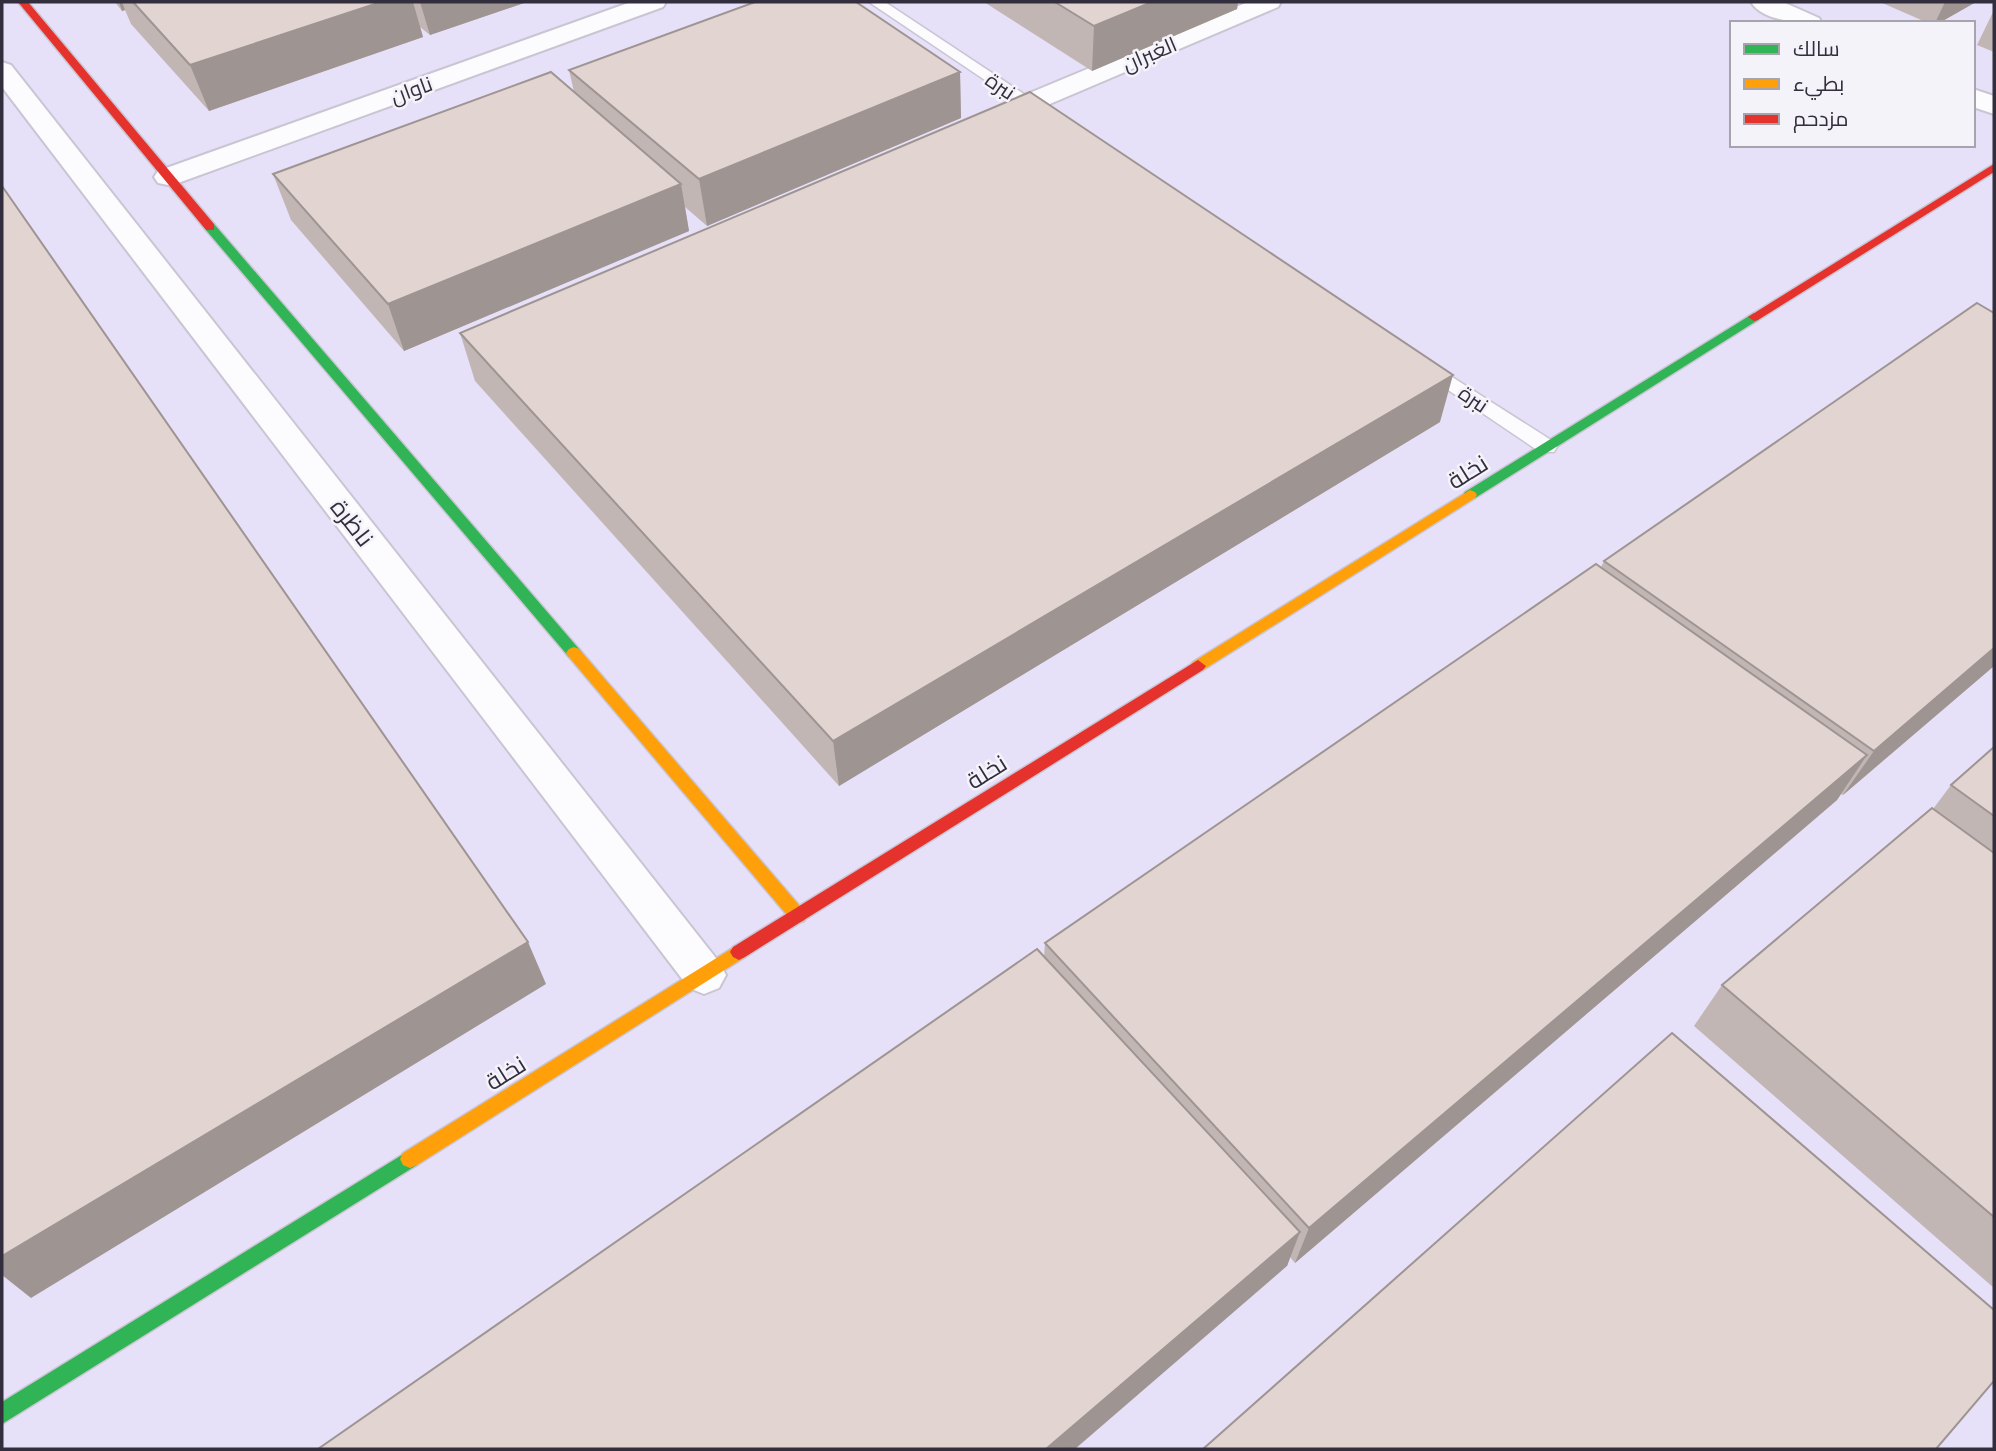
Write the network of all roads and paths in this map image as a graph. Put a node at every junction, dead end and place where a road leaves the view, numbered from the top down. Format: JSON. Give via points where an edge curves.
{"nodes":[{"id":1,"x":23,"y":2,"type":"edge"},
{"id":2,"x":654,"y":2,"type":"edge"},
{"id":3,"x":876,"y":2,"type":"edge"},
{"id":4,"x":1269,"y":2,"type":"edge"},
{"id":5,"x":1763,"y":2,"type":"edge"},
{"id":6,"x":1806,"y":21,"type":"edge"},
{"id":7,"x":2,"y":70,"type":"edge"},
{"id":8,"x":1975,"y":98,"type":"edge"},
{"id":9,"x":1029,"y":103,"type":"junction"},
{"id":10,"x":1994,"y":106,"type":"edge"},
{"id":11,"x":1052,"y":119,"type":"edge"},
{"id":12,"x":1994,"y":167,"type":"edge"},
{"id":13,"x":168,"y":177,"type":"junction"},
{"id":14,"x":1409,"y":355,"type":"edge"},
{"id":15,"x":1547,"y":447,"type":"junction"},
{"id":16,"x":798,"y":916,"type":"junction"},
{"id":17,"x":704,"y":975,"type":"junction"},
{"id":18,"x":2,"y":1414,"type":"edge"}],
"edges":[{"from":1,"to":13,"type":"street"},
{"from":2,"to":13,"type":"street","name":"ناوان"},
{"from":3,"to":9,"type":"lane","name":"نبرة"},
{"from":4,"to":9,"type":"street","name":"الغبران"},
{"from":5,"to":6,"type":"street"},
{"from":7,"to":17,"type":"street","name":"ناظرة"},
{"from":8,"to":10,"type":"street"},
{"from":9,"to":11,"type":"lane","name":"نبرة"},
{"from":12,"to":15,"type":"street","name":"نخلة"},
{"from":13,"to":16,"type":"street"},
{"from":14,"to":15,"type":"lane","name":"نبرة"},
{"from":15,"to":16,"type":"street","name":"نخلة"},
{"from":16,"to":17,"type":"street","name":"نخلة"},
{"from":17,"to":18,"type":"street","name":"نخلة"}]}
